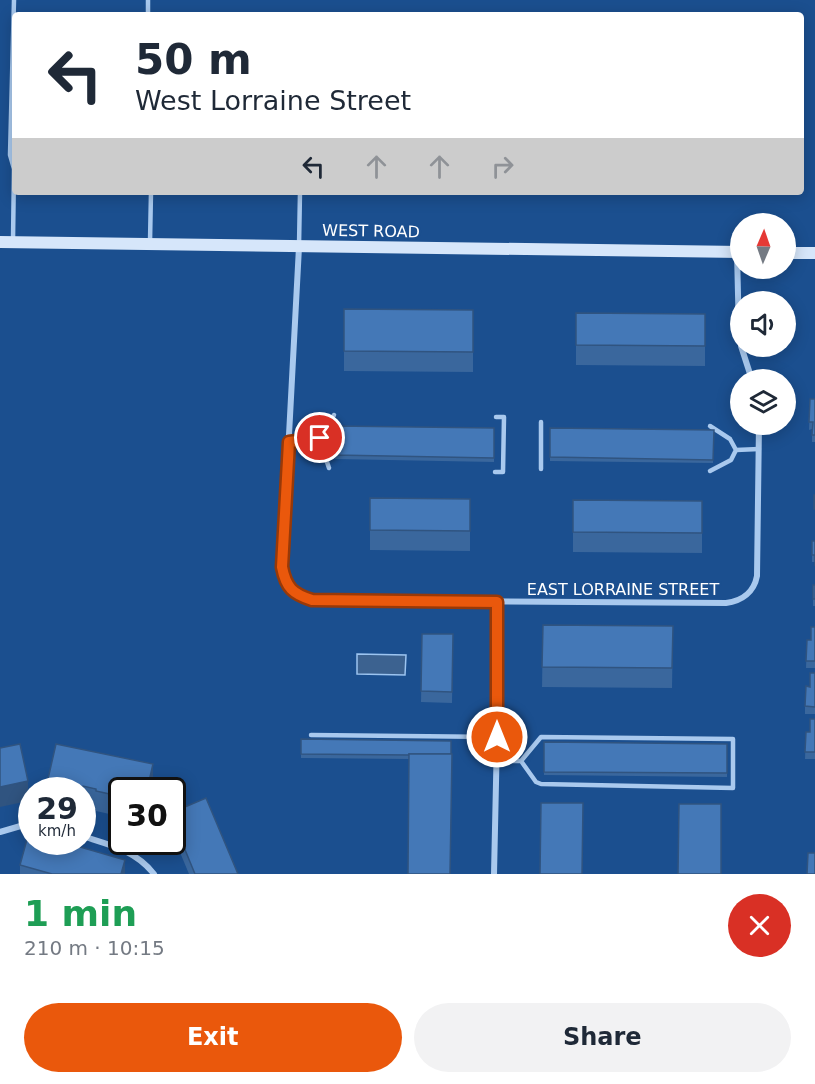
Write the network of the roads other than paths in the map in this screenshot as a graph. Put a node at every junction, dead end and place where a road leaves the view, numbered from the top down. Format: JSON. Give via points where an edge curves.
{"nodes":[{"id":1,"x":12,"y":88,"type":"edge"},
{"id":2,"x":12,"y":161,"type":"edge"},
{"id":3,"x":12,"y":193,"type":"edge"},
{"id":4,"x":151,"y":195,"type":"edge"},
{"id":5,"x":300,"y":195,"type":"edge"},
{"id":6,"x":6,"y":242,"type":"edge"},
{"id":7,"x":150,"y":244,"type":"junction"},
{"id":8,"x":298,"y":247,"type":"junction"},
{"id":9,"x":730,"y":252,"type":"edge"},
{"id":10,"x":796,"y":253,"type":"edge"},
{"id":11,"x":815,"y":253,"type":"edge"},
{"id":12,"x":334,"y":415,"type":"dead end"},
{"id":13,"x":496,"y":417,"type":"dead end"},
{"id":14,"x":541,"y":422,"type":"dead end"},
{"id":15,"x":710,"y":426,"type":"dead end"},
{"id":16,"x":759,"y":435,"type":"edge"},
{"id":17,"x":320,"y":438,"type":"junction"},
{"id":18,"x":289,"y":442,"type":"junction"},
{"id":19,"x":759,"y":448,"type":"junction"},
{"id":20,"x":736,"y":450,"type":"junction"},
{"id":21,"x":329,"y":468,"type":"dead end"},
{"id":22,"x":541,"y":469,"type":"dead end"},
{"id":23,"x":710,"y":471,"type":"dead end"},
{"id":24,"x":495,"y":472,"type":"dead end"},
{"id":25,"x":497,"y":602,"type":"junction"},
{"id":26,"x":311,"y":735,"type":"dead end"},
{"id":27,"x":497,"y":737,"type":"junction"},
{"id":28,"x":497,"y":761,"type":"junction"},
{"id":29,"x":521,"y":761,"type":"junction"},
{"id":30,"x":18,"y":827,"type":"edge"},
{"id":31,"x":0,"y":832,"type":"edge"},
{"id":32,"x":96,"y":841,"type":"edge"},
{"id":33,"x":154,"y":874,"type":"edge"},
{"id":34,"x":495,"y":874,"type":"edge"}],
"edges":[{"from":1,"to":2,"type":"lane"},
{"from":3,"to":6,"type":"lane"},
{"from":4,"to":7,"type":"lane"},
{"from":5,"to":8,"type":"lane"},
{"from":6,"to":7,"type":"main road","name":"WEST ROAD"},
{"from":7,"to":8,"type":"main road","name":"WEST ROAD"},
{"from":8,"to":9,"type":"main road","name":"WEST ROAD"},
{"from":8,"to":18,"type":"street","name":"EAST LORRAINE STREET"},
{"from":10,"to":11,"type":"main road"},
{"from":12,"to":17,"type":"lane"},
{"from":13,"to":24,"type":"lane","via":[[504,417],[503,472]]},
{"from":14,"to":22,"type":"lane"},
{"from":15,"to":20,"type":"lane","via":[[730,439]]},
{"from":16,"to":19,"type":"street"},
{"from":17,"to":18,"type":"lane"},
{"from":17,"to":21,"type":"lane"},
{"from":18,"to":25,"type":"street","name":"EAST LORRAINE STREET","via":[[282,567],[284,578],[299,596],[312,600]]},
{"from":19,"to":20,"type":"lane"},
{"from":19,"to":25,"type":"street","name":"EAST LORRAINE STREET","via":[[757,576],[741,600]]},
{"from":20,"to":23,"type":"lane","via":[[731,460]]},
{"from":25,"to":27,"type":"street"},
{"from":26,"to":27,"type":"lane"},
{"from":27,"to":28,"type":"street"},
{"from":28,"to":29,"type":"lane"},
{"from":28,"to":34,"type":"street"},
{"from":29,"to":29,"type":"lane","via":[[541,784],[733,788],[733,739],[542,737]]},
{"from":30,"to":31,"type":"street"},
{"from":32,"to":33,"type":"street","via":[[138,857]]}]}
